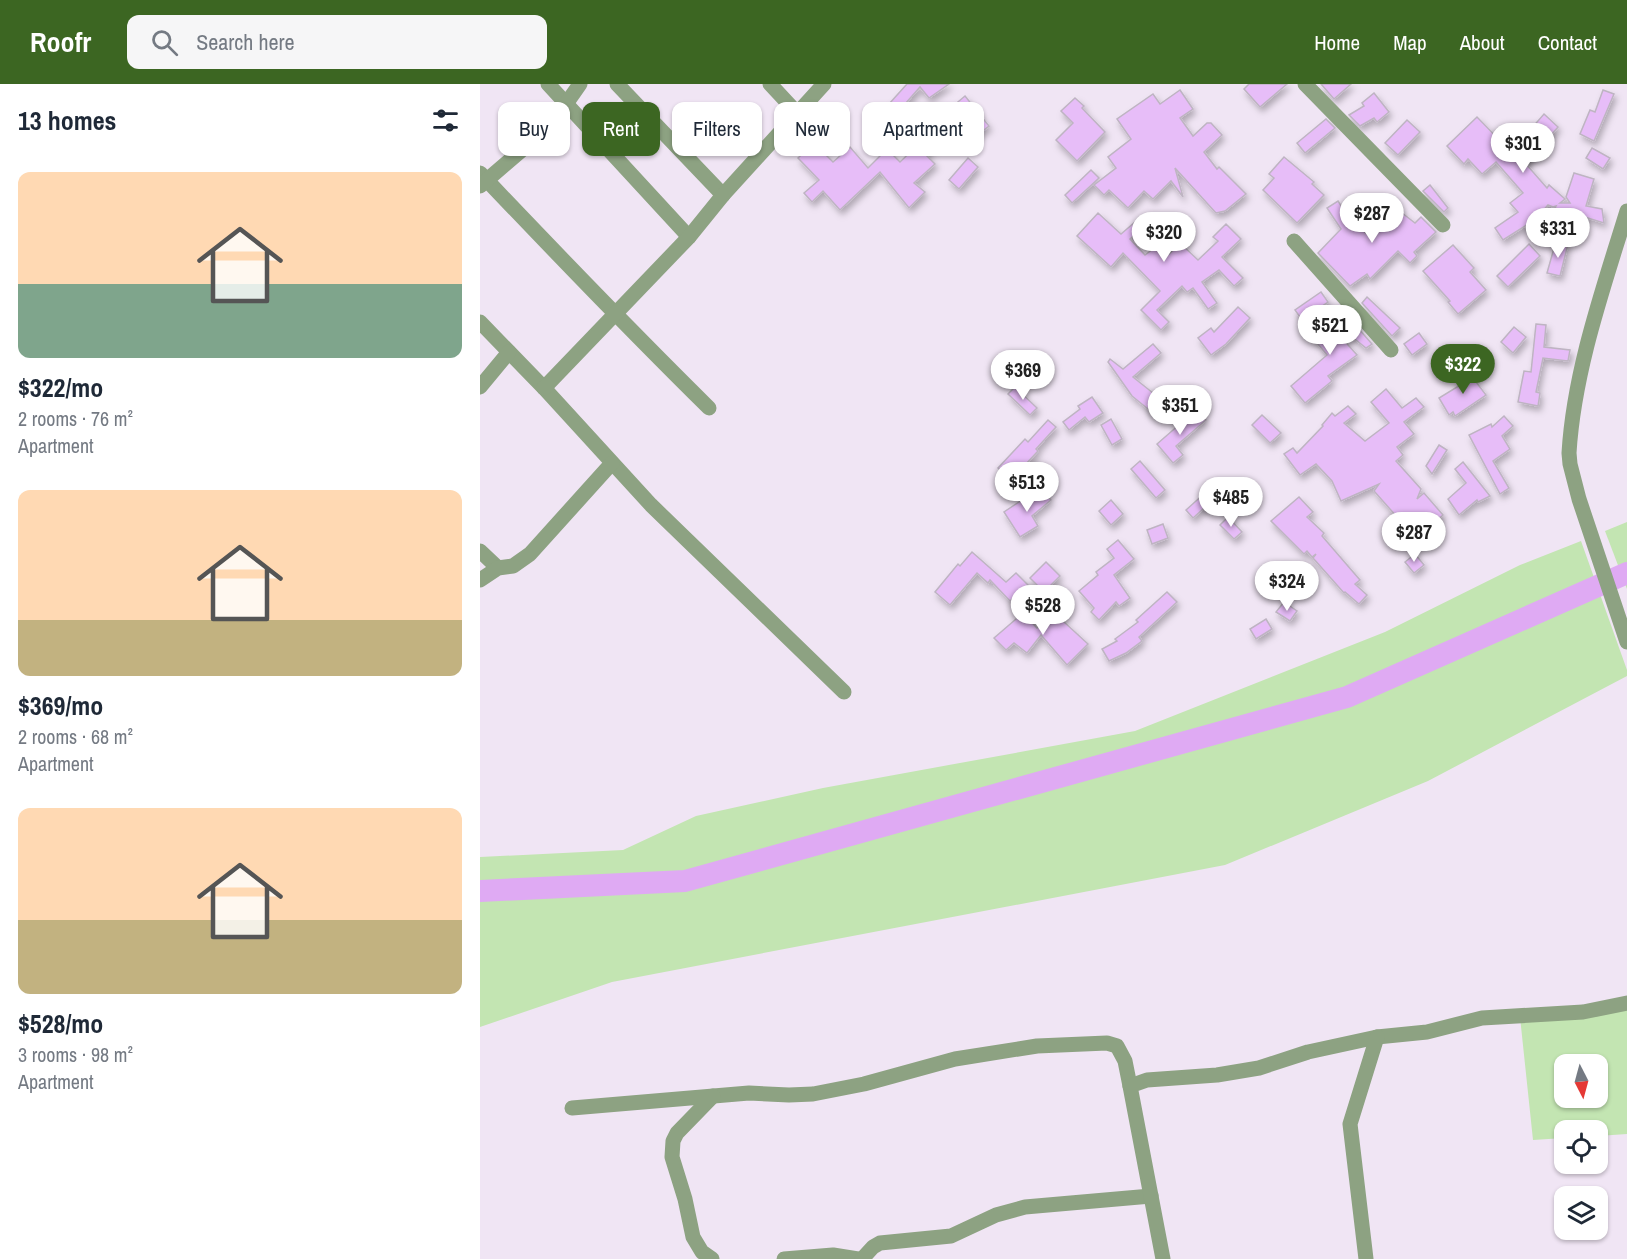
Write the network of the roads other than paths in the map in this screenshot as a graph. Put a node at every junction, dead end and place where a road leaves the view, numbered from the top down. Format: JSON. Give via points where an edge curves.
{"nodes":[{"id":1,"x":548,"y":84,"type":"edge"},
{"id":2,"x":580,"y":84,"type":"edge"},
{"id":3,"x":617,"y":84,"type":"edge"},
{"id":4,"x":770,"y":84,"type":"edge"},
{"id":5,"x":824,"y":84,"type":"edge"},
{"id":6,"x":1305,"y":84,"type":"edge"},
{"id":7,"x":564,"y":102,"type":"edge"},
{"id":8,"x":567,"y":102,"type":"edge"},
{"id":9,"x":787,"y":102,"type":"edge"},
{"id":10,"x":808,"y":102,"type":"edge"},
{"id":11,"x":570,"y":108,"type":"edge"},
{"id":12,"x":774,"y":140,"type":"edge"},
{"id":13,"x":512,"y":156,"type":"edge"},
{"id":14,"x":482,"y":179,"type":"edge"},
{"id":15,"x":723,"y":195,"type":"junction"},
{"id":16,"x":1627,"y":211,"type":"edge"},
{"id":17,"x":1443,"y":225,"type":"dead end"},
{"id":18,"x":689,"y":237,"type":"junction"},
{"id":19,"x":1294,"y":241,"type":"dead end"},
{"id":20,"x":615,"y":315,"type":"junction"},
{"id":21,"x":480,"y":322,"type":"edge"},
{"id":22,"x":1391,"y":350,"type":"dead end"},
{"id":23,"x":509,"y":352,"type":"junction"},
{"id":24,"x":480,"y":387,"type":"edge"},
{"id":25,"x":544,"y":388,"type":"junction"},
{"id":26,"x":709,"y":408,"type":"dead end"},
{"id":27,"x":612,"y":463,"type":"junction"},
{"id":28,"x":480,"y":551,"type":"edge"},
{"id":29,"x":498,"y":568,"type":"junction"},
{"id":30,"x":480,"y":580,"type":"edge"},
{"id":31,"x":1627,"y":642,"type":"edge"},
{"id":32,"x":844,"y":692,"type":"dead end"},
{"id":33,"x":1627,"y":1003,"type":"edge"},
{"id":34,"x":1377,"y":1037,"type":"junction"},
{"id":35,"x":1131,"y":1086,"type":"junction"},
{"id":36,"x":713,"y":1096,"type":"junction"},
{"id":37,"x":572,"y":1108,"type":"dead end"},
{"id":38,"x":1151,"y":1196,"type":"junction"},
{"id":39,"x":712,"y":1259,"type":"edge"},
{"id":40,"x":784,"y":1259,"type":"edge"},
{"id":41,"x":860,"y":1259,"type":"edge"},
{"id":42,"x":1162,"y":1259,"type":"edge"},
{"id":43,"x":1366,"y":1259,"type":"edge"}],
"edges":[{"from":1,"to":7,"type":"street"},
{"from":2,"to":8,"type":"street"},
{"from":3,"to":15,"type":"street"},
{"from":4,"to":9,"type":"street"},
{"from":5,"to":10,"type":"street"},
{"from":6,"to":17,"type":"street"},
{"from":11,"to":18,"type":"street"},
{"from":12,"to":15,"type":"street"},
{"from":13,"to":14,"type":"street"},
{"from":14,"to":20,"type":"street"},
{"from":15,"to":18,"type":"street"},
{"from":16,"to":31,"type":"street","via":[[1580,380],[1569,453],[1579,499]]},
{"from":18,"to":20,"type":"street"},
{"from":19,"to":22,"type":"street"},
{"from":20,"to":25,"type":"street"},
{"from":20,"to":26,"type":"street"},
{"from":21,"to":23,"type":"street"},
{"from":23,"to":24,"type":"street"},
{"from":23,"to":25,"type":"street"},
{"from":25,"to":27,"type":"street"},
{"from":27,"to":29,"type":"street","via":[[530,554],[513,566]]},
{"from":27,"to":32,"type":"street"},
{"from":28,"to":29,"type":"street"},
{"from":29,"to":30,"type":"street"},
{"from":33,"to":34,"type":"street","via":[[1583,1012],[1482,1018],[1427,1032]]},
{"from":34,"to":35,"type":"street","via":[[1308,1052],[1259,1068],[1147,1080]]},
{"from":34,"to":43,"type":"street","via":[[1350,1124]]},
{"from":35,"to":36,"type":"street","via":[[1121,1052],[1107,1043],[1037,1046],[955,1059],[813,1094]]},
{"from":35,"to":38,"type":"street"},
{"from":36,"to":37,"type":"street"},
{"from":36,"to":39,"type":"street","via":[[677,1133],[672,1157],[693,1237]]},
{"from":38,"to":41,"type":"street","via":[[1025,1207],[996,1215],[951,1236],[880,1244]]},
{"from":38,"to":42,"type":"street"},
{"from":40,"to":41,"type":"street","via":[[833,1255]]}]}
